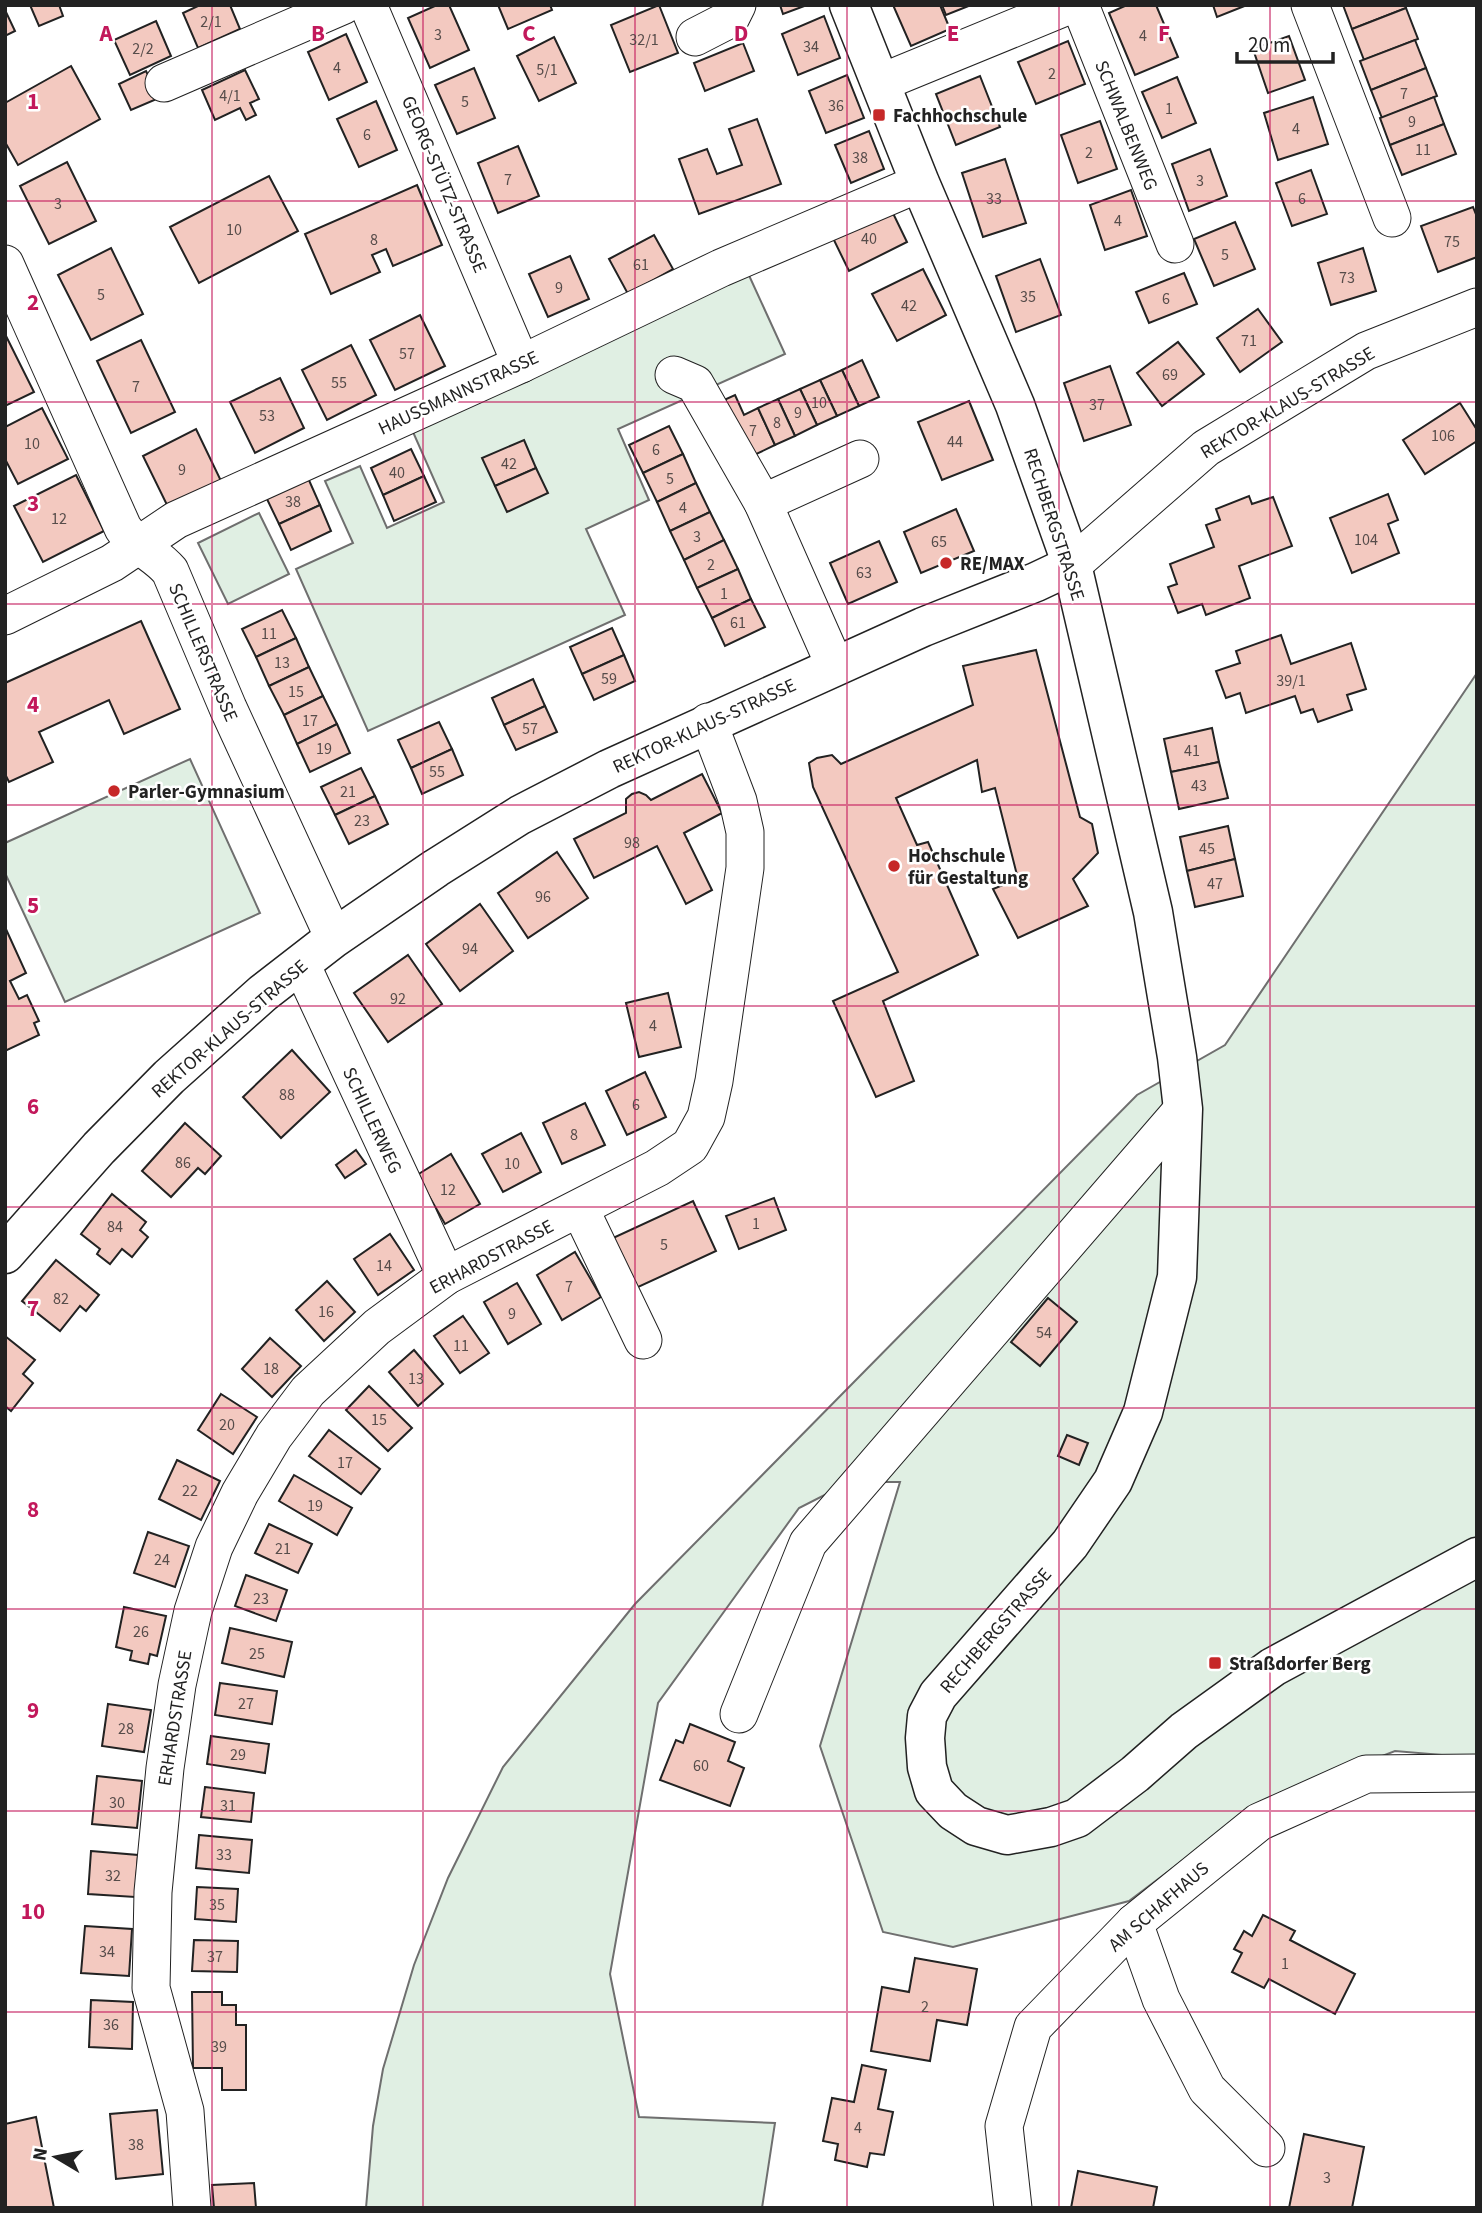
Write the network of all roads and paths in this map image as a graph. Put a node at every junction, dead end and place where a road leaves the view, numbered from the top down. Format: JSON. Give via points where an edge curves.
{"nodes":[{"id":1,"x":345,"y":5,"type":"edge"},
{"id":2,"x":368,"y":5,"type":"edge"},
{"id":3,"x":737,"y":5,"type":"edge"},
{"id":4,"x":849,"y":5,"type":"edge"},
{"id":5,"x":1070,"y":5,"type":"edge"},
{"id":6,"x":1080,"y":5,"type":"edge"},
{"id":7,"x":1310,"y":5,"type":"edge"},
{"id":8,"x":695,"y":37,"type":"dead end"},
{"id":9,"x":164,"y":83,"type":"dead end"},
{"id":10,"x":880,"y":83,"type":"junction"},
{"id":11,"x":920,"y":183,"type":"junction"},
{"id":12,"x":1392,"y":218,"type":"dead end"},
{"id":13,"x":1175,"y":244,"type":"dead end"},
{"id":14,"x":5,"y":264,"type":"edge"},
{"id":15,"x":1477,"y":307,"type":"edge"},
{"id":16,"x":521,"y":364,"type":"junction"},
{"id":17,"x":674,"y":375,"type":"dead end"},
{"id":18,"x":860,"y":459,"type":"dead end"},
{"id":19,"x":763,"y":503,"type":"junction"},
{"id":20,"x":138,"y":545,"type":"junction"},
{"id":21,"x":1072,"y":565,"type":"junction"},
{"id":22,"x":5,"y":616,"type":"edge"},
{"id":23,"x":835,"y":666,"type":"junction"},
{"id":24,"x":708,"y":722,"type":"junction"},
{"id":25,"x":334,"y":938,"type":"junction"},
{"id":26,"x":300,"y":964,"type":"junction"},
{"id":27,"x":1182,"y":1110,"type":"junction"},
{"id":28,"x":580,"y":1209,"type":"junction"},
{"id":29,"x":5,"y":1254,"type":"edge"},
{"id":30,"x":446,"y":1276,"type":"junction"},
{"id":31,"x":643,"y":1340,"type":"dead end"},
{"id":32,"x":1474,"y":1559,"type":"edge"},
{"id":33,"x":739,"y":1714,"type":"dead end"},
{"id":34,"x":1477,"y":1773,"type":"edge"},
{"id":35,"x":1133,"y":1923,"type":"junction"},
{"id":36,"x":1266,"y":2148,"type":"dead end"},
{"id":37,"x":192,"y":2208,"type":"edge"},
{"id":38,"x":1013,"y":2208,"type":"edge"}],
"edges":[{"from":1,"to":9,"type":"street"},
{"from":2,"to":16,"type":"street","name":"GEORG-STÜTZ-STRASSE"},
{"from":3,"to":8,"type":"street","via":[[730,19]]},
{"from":4,"to":10,"type":"main road","name":"RECHBERGSTRASSE"},
{"from":5,"to":10,"type":"street"},
{"from":6,"to":13,"type":"street","name":"SCHWALBENWEG"},
{"from":7,"to":12,"type":"street"},
{"from":10,"to":11,"type":"main road","name":"RECHBERGSTRASSE"},
{"from":11,"to":16,"type":"street","name":"HAUSSMANNSTRASSE","via":[[721,268]]},
{"from":11,"to":21,"type":"main road","name":"RECHBERGSTRASSE","via":[[1015,405]]},
{"from":14,"to":20,"type":"street","name":"SCHILLERSTRASSE","via":[[123,528]]},
{"from":15,"to":21,"type":"street","name":"REKTOR-KLAUS-STRASSE","via":[[1366,351],[1206,447]]},
{"from":16,"to":20,"type":"street","name":"HAUSSMANNSTRASSE","via":[[176,520]]},
{"from":17,"to":19,"type":"street","via":[[695,384]]},
{"from":18,"to":19,"type":"street"},
{"from":19,"to":23,"type":"street"},
{"from":20,"to":22,"type":"street","name":"HAUSSMANNSTRASSE","via":[[112,563]]},
{"from":20,"to":25,"type":"street","name":"SCHILLERSTRASSE","via":[[170,571]]},
{"from":21,"to":23,"type":"main road","name":"REKTOR-KLAUS-STRASSE"},
{"from":21,"to":27,"type":"main road","name":"RECHBERGSTRASSE","via":[[1153,912]]},
{"from":23,"to":24,"type":"main road","name":"REKTOR-KLAUS-STRASSE"},
{"from":24,"to":25,"type":"main road","name":"REKTOR-KLAUS-STRASSE","via":[[520,816]]},
{"from":24,"to":28,"type":"street","name":"ERHARDSTRASSE","via":[[745,832],[745,868],[706,1117],[690,1146]]},
{"from":25,"to":26,"type":"main road","name":"REKTOR-KLAUS-STRASSE"},
{"from":26,"to":29,"type":"main road","name":"REKTOR-KLAUS-STRASSE","via":[[169,1077]]},
{"from":26,"to":30,"type":"street","name":"SCHILLERWEG"},
{"from":27,"to":32,"type":"main road","name":"RECHBERGSTRASSE","via":[[1177,1277],[1143,1412],[1113,1480],[1070,1544],[937,1695],[927,1716],[925,1738],[934,1791],[976,1826],[1007,1835],[1077,1818],[1184,1731],[1273,1667]]},
{"from":27,"to":33,"type":"street","via":[[807,1543]]},
{"from":28,"to":30,"type":"street","name":"ERHARDSTRASSE"},
{"from":28,"to":31,"type":"street"},
{"from":30,"to":37,"type":"street","name":"ERHARDSTRASSE","via":[[377,1327],[308,1391],[274,1436],[214,1547],[193,1611],[165,1768],[153,1892],[151,1989],[185,2111]]},
{"from":34,"to":35,"type":"street","name":"AM SCHAFHAUS","via":[[1366,1774],[1259,1822]]},
{"from":35,"to":36,"type":"street","via":[[1161,1999],[1207,2089]]},
{"from":35,"to":38,"type":"street","name":"AM SCHAFHAUS","via":[[1033,2027],[1004,2126]]}]}
